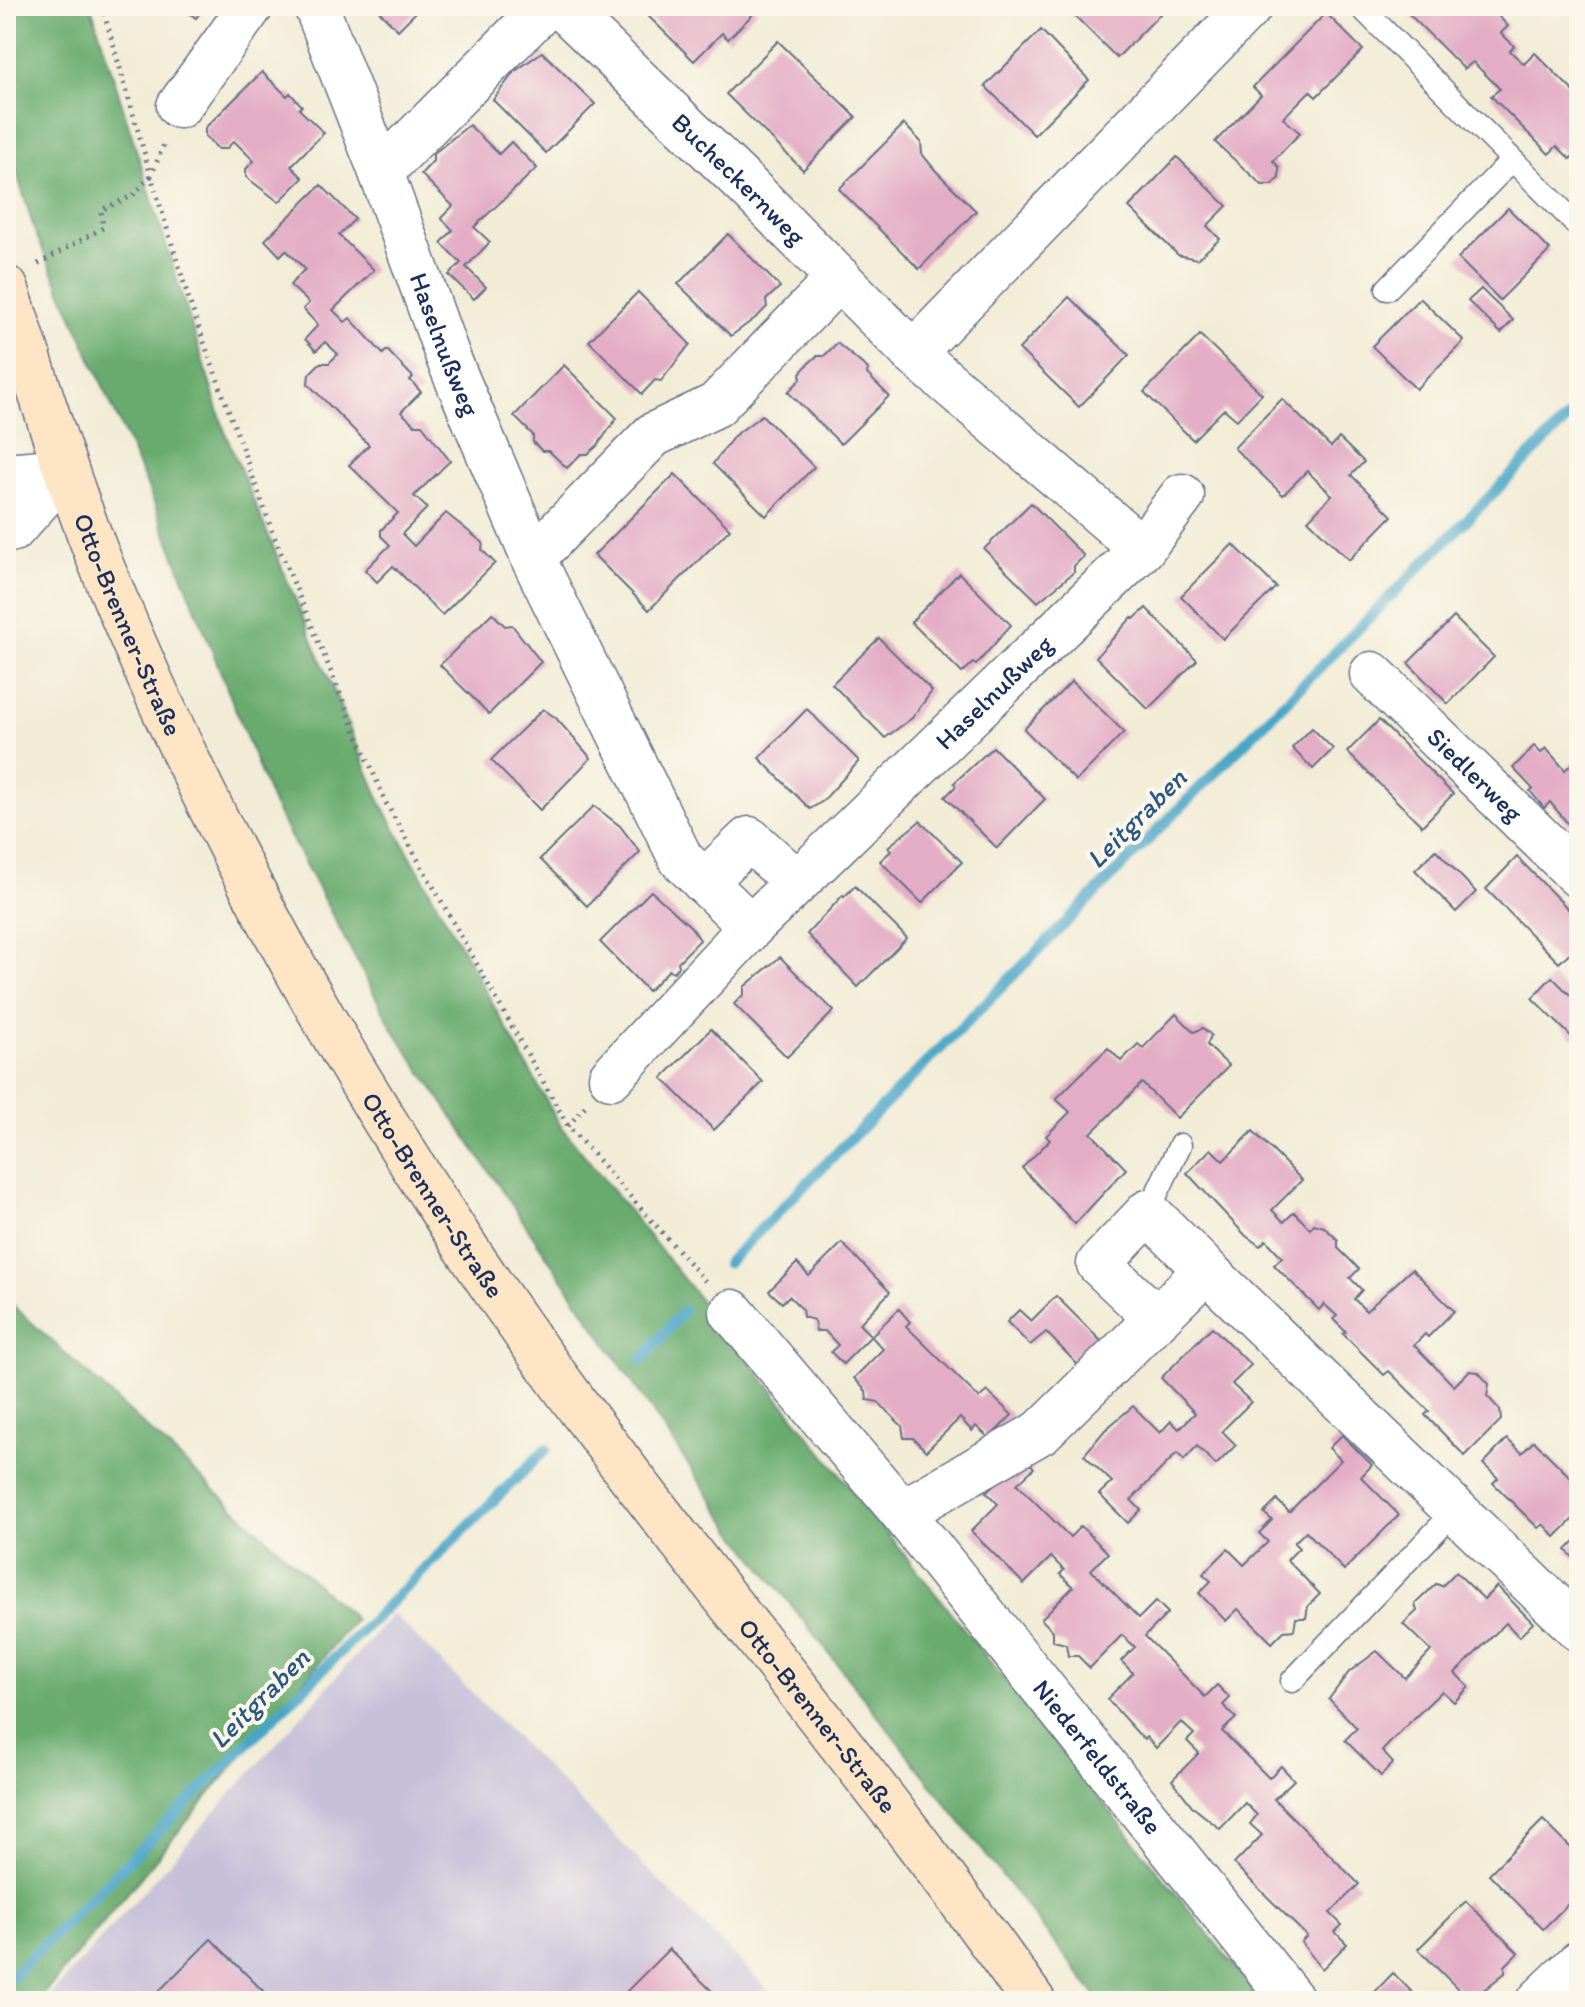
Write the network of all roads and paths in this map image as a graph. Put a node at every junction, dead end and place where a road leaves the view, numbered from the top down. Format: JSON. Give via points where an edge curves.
{"nodes":[{"id":1,"x":251,"y":6,"type":"edge"},
{"id":2,"x":316,"y":6,"type":"edge"},
{"id":3,"x":546,"y":6,"type":"edge"},
{"id":4,"x":561,"y":6,"type":"edge"},
{"id":5,"x":1250,"y":6,"type":"edge"},
{"id":6,"x":1360,"y":6,"type":"edge"},
{"id":7,"x":179,"y":106,"type":"dead end"},
{"id":8,"x":1512,"y":160,"type":"junction"},
{"id":9,"x":381,"y":172,"type":"junction"},
{"id":10,"x":1579,"y":227,"type":"edge"},
{"id":11,"x":18,"y":278,"type":"edge"},
{"id":12,"x":839,"y":278,"type":"junction"},
{"id":13,"x":1387,"y":289,"type":"dead end"},
{"id":14,"x":913,"y":353,"type":"junction"},
{"id":15,"x":66,"y":470,"type":"junction"},
{"id":16,"x":6,"y":475,"type":"edge"},
{"id":17,"x":1182,"y":496,"type":"dead end"},
{"id":18,"x":6,"y":531,"type":"edge"},
{"id":19,"x":1142,"y":549,"type":"junction"},
{"id":20,"x":533,"y":558,"type":"junction"},
{"id":21,"x":1372,"y":674,"type":"dead end"},
{"id":22,"x":1579,"y":876,"type":"edge"},
{"id":23,"x":704,"y":882,"type":"junction"},
{"id":24,"x":797,"y":882,"type":"junction"},
{"id":25,"x":751,"y":927,"type":"junction"},
{"id":26,"x":611,"y":1077,"type":"dead end"},
{"id":27,"x":1180,"y":1145,"type":"dead end"},
{"id":28,"x":1148,"y":1212,"type":"junction"},
{"id":29,"x":1206,"y":1270,"type":"junction"},
{"id":30,"x":732,"y":1312,"type":"joint"},
{"id":31,"x":1157,"y":1319,"type":"junction"},
{"id":32,"x":1455,"y":1511,"type":"junction"},
{"id":33,"x":902,"y":1512,"type":"junction"},
{"id":34,"x":1579,"y":1629,"type":"edge"},
{"id":35,"x":1292,"y":1681,"type":"dead end"},
{"id":36,"x":1579,"y":1963,"type":"edge"},
{"id":37,"x":1033,"y":2001,"type":"edge"},
{"id":38,"x":1293,"y":2001,"type":"edge"},
{"id":39,"x":1539,"y":2001,"type":"edge"}],
"edges":[{"from":1,"to":7,"type":"street"},
{"from":2,"to":9,"type":"street","name":"Haselnußweg"},
{"from":3,"to":9,"type":"street"},
{"from":4,"to":12,"type":"street","name":"Bucheckernweg"},
{"from":5,"to":14,"type":"street"},
{"from":6,"to":8,"type":"lane"},
{"from":8,"to":10,"type":"lane"},
{"from":8,"to":13,"type":"lane"},
{"from":9,"to":20,"type":"street","name":"Haselnußweg","via":[[449,360]]},
{"from":11,"to":15,"type":"main road","name":"Otto-Brenner-Straße"},
{"from":11,"to":30,"type":"path","via":[[103,228],[101,210],[132,196],[151,176],[192,309],[274,536],[386,803],[568,1126]]},
{"from":12,"to":14,"type":"street","name":"Bucheckernweg"},
{"from":12,"to":20,"type":"street","via":[[716,405],[653,435]]},
{"from":14,"to":19,"type":"street","name":"Bucheckernweg"},
{"from":15,"to":16,"type":"street"},
{"from":15,"to":18,"type":"street"},
{"from":15,"to":37,"type":"main road","name":"Otto-Brenner-Straße","via":[[109,584],[220,827],[352,1067],[452,1227],[573,1399]]},
{"from":17,"to":19,"type":"street","name":"Haselnußweg"},
{"from":19,"to":24,"type":"street","name":"Haselnußweg"},
{"from":20,"to":23,"type":"street","name":"Haselnußweg","via":[[681,859]]},
{"from":21,"to":22,"type":"street","name":"Siedlerweg"},
{"from":23,"to":24,"type":"street","via":[[749,839]]},
{"from":23,"to":25,"type":"street","name":"Haselnußweg"},
{"from":24,"to":25,"type":"street","name":"Haselnußweg"},
{"from":25,"to":26,"type":"street","name":"Haselnußweg"},
{"from":27,"to":28,"type":"lane"},
{"from":28,"to":29,"type":"street"},
{"from":28,"to":31,"type":"street","via":[[1099,1264]]},
{"from":29,"to":31,"type":"street"},
{"from":29,"to":32,"type":"street"},
{"from":30,"to":33,"type":"street","name":"Niederfeldstraße"},
{"from":31,"to":33,"type":"street","via":[[1041,1432]]},
{"from":32,"to":34,"type":"street"},
{"from":32,"to":35,"type":"lane"},
{"from":33,"to":38,"type":"street","name":"Niederfeldstraße"},
{"from":36,"to":39,"type":"street"}]}
